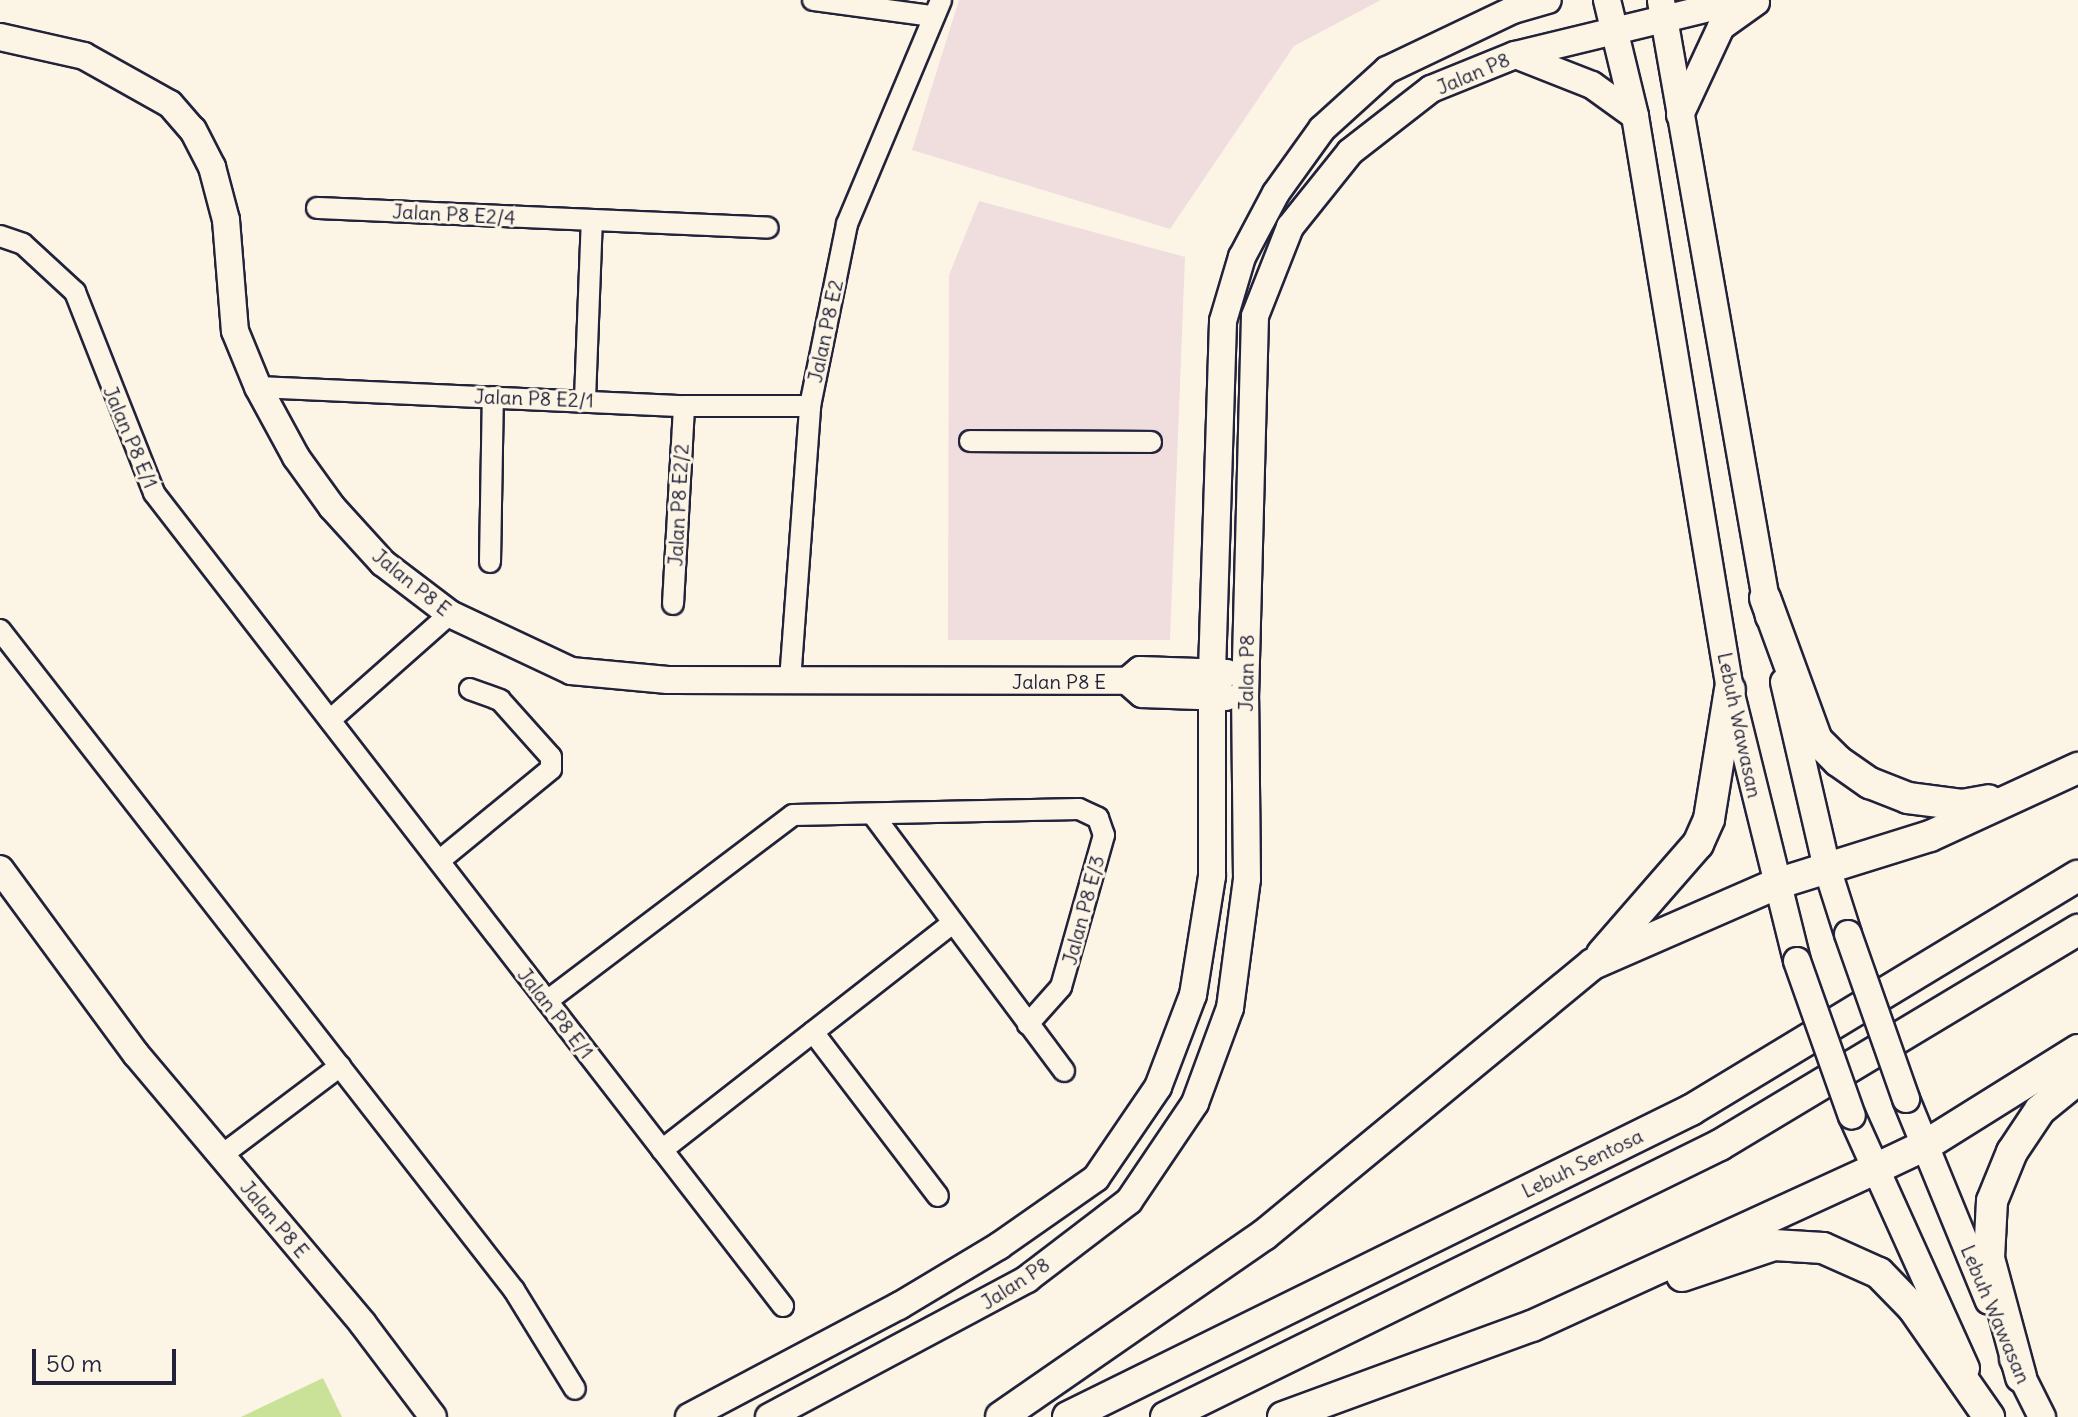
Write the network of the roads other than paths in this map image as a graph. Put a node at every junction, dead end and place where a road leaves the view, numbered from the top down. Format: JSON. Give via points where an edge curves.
{"nodes":[{"id":1,"x":813,"y":0,"type":"edge"},
{"id":2,"x":1548,"y":0,"type":"edge"},
{"id":3,"x":1607,"y":0,"type":"edge"},
{"id":4,"x":1742,"y":0,"type":"edge"},
{"id":5,"x":1759,"y":0,"type":"edge"},
{"id":6,"x":1516,"y":5,"type":"edge"},
{"id":7,"x":937,"y":8,"type":"edge"},
{"id":8,"x":1663,"y":8,"type":"edge"},
{"id":9,"x":1616,"y":29,"type":"junction"},
{"id":10,"x":0,"y":37,"type":"edge"},
{"id":11,"x":1515,"y":55,"type":"junction"},
{"id":12,"x":1635,"y":116,"type":"junction"},
{"id":13,"x":1678,"y":119,"type":"junction"},
{"id":14,"x":317,"y":208,"type":"dead end"},
{"id":15,"x":592,"y":220,"type":"junction"},
{"id":16,"x":768,"y":228,"type":"dead end"},
{"id":17,"x":0,"y":236,"type":"edge"},
{"id":18,"x":258,"y":387,"type":"junction"},
{"id":19,"x":493,"y":397,"type":"junction"},
{"id":20,"x":585,"y":399,"type":"junction"},
{"id":21,"x":684,"y":406,"type":"junction"},
{"id":22,"x":810,"y":406,"type":"junction"},
{"id":23,"x":970,"y":441,"type":"dead end"},
{"id":24,"x":1151,"y":442,"type":"dead end"},
{"id":25,"x":490,"y":562,"type":"dead end"},
{"id":26,"x":1765,"y":598,"type":"junction"},
{"id":27,"x":673,"y":604,"type":"dead end"},
{"id":28,"x":450,"y":614,"type":"junction"},
{"id":29,"x":0,"y":630,"type":"edge"},
{"id":30,"x":790,"y":681,"type":"junction"},
{"id":31,"x":1211,"y":685,"type":"junction"},
{"id":32,"x":1245,"y":686,"type":"junction"},
{"id":33,"x":470,"y":689,"type":"dead end"},
{"id":34,"x":1730,"y":690,"type":"junction"},
{"id":35,"x":330,"y":720,"type":"junction"},
{"id":36,"x":2078,"y":768,"type":"edge"},
{"id":37,"x":2016,"y":796,"type":"junction"},
{"id":38,"x":874,"y":816,"type":"junction"},
{"id":39,"x":439,"y":861,"type":"junction"},
{"id":40,"x":1827,"y":868,"type":"junction"},
{"id":41,"x":0,"y":869,"type":"edge"},
{"id":42,"x":2078,"y":876,"type":"edge"},
{"id":43,"x":1776,"y":884,"type":"junction"},
{"id":44,"x":953,"y":923,"type":"junction"},
{"id":45,"x":2078,"y":930,"type":"edge"},
{"id":46,"x":1593,"y":964,"type":"junction"},
{"id":47,"x":547,"y":1001,"type":"junction"},
{"id":48,"x":1028,"y":1024,"type":"junction"},
{"id":49,"x":813,"y":1032,"type":"junction"},
{"id":50,"x":2078,"y":1050,"type":"edge"},
{"id":51,"x":340,"y":1066,"type":"junction"},
{"id":52,"x":1064,"y":1071,"type":"dead end"},
{"id":53,"x":2078,"y":1079,"type":"edge"},
{"id":54,"x":1926,"y":1145,"type":"junction"},
{"id":55,"x":662,"y":1150,"type":"junction"},
{"id":56,"x":222,"y":1155,"type":"junction"},
{"id":57,"x":1873,"y":1170,"type":"junction"},
{"id":58,"x":938,"y":1196,"type":"dead end"},
{"id":59,"x":783,"y":1306,"type":"dead end"},
{"id":60,"x":1532,"y":1326,"type":"junction"},
{"id":61,"x":2021,"y":1377,"type":"junction"},
{"id":62,"x":575,"y":1389,"type":"dead end"},
{"id":63,"x":433,"y":1417,"type":"edge"},
{"id":64,"x":689,"y":1417,"type":"edge"},
{"id":65,"x":769,"y":1417,"type":"edge"},
{"id":66,"x":1001,"y":1417,"type":"edge"},
{"id":67,"x":1068,"y":1417,"type":"edge"},
{"id":68,"x":1166,"y":1417,"type":"edge"},
{"id":69,"x":1283,"y":1417,"type":"edge"},
{"id":70,"x":1989,"y":1417,"type":"edge"},
{"id":71,"x":2042,"y":1417,"type":"edge"}],
"edges":[{"from":1,"to":7,"type":"street"},
{"from":2,"to":6,"type":"street","name":"Jalan P8"},
{"from":3,"to":9,"type":"street","name":"Lebuh Wawasan"},
{"from":4,"to":8,"type":"street","name":"Jalan P8"},
{"from":5,"to":13,"type":"street","via":[[1721,27]]},
{"from":6,"to":31,"type":"street","name":"Jalan P8","via":[[1387,70],[1322,129],[1276,193],[1242,257],[1223,321]]},
{"from":7,"to":22,"type":"street","name":"Jalan P8 E2","via":[[847,224]]},
{"from":8,"to":9,"type":"street","name":"Jalan P8"},
{"from":8,"to":13,"type":"street","name":"Lebuh Wawasan"},
{"from":9,"to":11,"type":"street","name":"Jalan P8"},
{"from":9,"to":12,"type":"street","name":"Lebuh Wawasan"},
{"from":10,"to":18,"type":"street","name":"Jalan P8 E","via":[[84,56],[170,104],[193,130],[212,167],[226,220],[235,331]]},
{"from":11,"to":12,"type":"street","via":[[1592,85]]},
{"from":11,"to":32,"type":"street","name":"Jalan P8","via":[[1431,89],[1350,152],[1290,227],[1255,316]]},
{"from":12,"to":34,"type":"street","name":"Lebuh Wawasan"},
{"from":13,"to":26,"type":"street","name":"Lebuh Wawasan"},
{"from":14,"to":15,"type":"street","name":"Jalan P8 E2/4"},
{"from":15,"to":16,"type":"street","name":"Jalan P8 E2/4"},
{"from":15,"to":20,"type":"street"},
{"from":17,"to":35,"type":"street","name":"Jalan P8 E/1","via":[[23,244],[75,292],[154,493]]},
{"from":18,"to":19,"type":"street","name":"Jalan P8 E2/1"},
{"from":18,"to":28,"type":"street","name":"Jalan P8 E","via":[[296,457],[332,507],[383,563]]},
{"from":19,"to":20,"type":"street","name":"Jalan P8 E2/1"},
{"from":19,"to":25,"type":"street"},
{"from":20,"to":21,"type":"street","name":"Jalan P8 E2/1"},
{"from":21,"to":22,"type":"street","name":"Jalan P8 E2/1"},
{"from":21,"to":27,"type":"street","name":"Jalan P8 E2/2"},
{"from":22,"to":30,"type":"street","name":"Jalan P8 E2"},
{"from":23,"to":24,"type":"street"},
{"from":26,"to":37,"type":"main road","via":[[1817,740],[1838,761],[1870,783],[1908,798],[1962,805]]},
{"from":26,"to":40,"type":"street","name":"Lebuh Wawasan"},
{"from":28,"to":30,"type":"street","name":"Jalan P8 E","via":[[490,638],[571,671],[668,680]]},
{"from":28,"to":35,"type":"street"},
{"from":29,"to":51,"type":"street"},
{"from":30,"to":31,"type":"street","name":"Jalan P8 E","via":[[1127,681],[1140,670]]},
{"from":31,"to":32,"type":"street","name":"Jalan P8 E"},
{"from":31,"to":64,"type":"street","name":"Jalan P8","via":[[1212,876],[1193,995],[1158,1087],[1096,1178],[999,1246],[899,1306]]},
{"from":32,"to":65,"type":"street","name":"Jalan P8","via":[[1247,879],[1230,1008],[1195,1103],[1129,1201],[1027,1279]]},
{"from":33,"to":39,"type":"street","via":[[500,700],[551,757],[551,769]]},
{"from":34,"to":43,"type":"street","name":"Lebuh Wawasan"},
{"from":34,"to":46,"type":"main road","via":[[1709,819],[1698,844]]},
{"from":35,"to":39,"type":"street","name":"Jalan P8 E/1"},
{"from":36,"to":37,"type":"main road"},
{"from":37,"to":40,"type":"main road","via":[[1930,836]]},
{"from":38,"to":44,"type":"street"},
{"from":38,"to":47,"type":"street","name":"Jalan P8 E/3","via":[[793,815]]},
{"from":38,"to":48,"type":"street","name":"Jalan P8 E/3","via":[[1079,809],[1098,818],[1104,835],[1061,987]]},
{"from":39,"to":47,"type":"street","name":"Jalan P8 E/1"},
{"from":40,"to":43,"type":"main road"},
{"from":40,"to":54,"type":"street","name":"Lebuh Wawasan","bridge":true},
{"from":41,"to":56,"type":"street","name":"Jalan P8 E","via":[[136,1054]]},
{"from":42,"to":67,"type":"main road","name":"Lebuh Sentosa","via":[[1691,1110]]},
{"from":43,"to":46,"type":"main road"},
{"from":43,"to":57,"type":"street","name":"Lebuh Wawasan","bridge":true,"via":[[1797,961]]},
{"from":44,"to":48,"type":"street"},
{"from":44,"to":49,"type":"street"},
{"from":45,"to":68,"type":"main road","via":[[1720,1145]]},
{"from":46,"to":66,"type":"main road","via":[[1264,1235]]},
{"from":47,"to":55,"type":"street","name":"Jalan P8 E/1"},
{"from":48,"to":52,"type":"street"},
{"from":49,"to":55,"type":"street"},
{"from":49,"to":58,"type":"street"},
{"from":50,"to":54,"type":"main road"},
{"from":51,"to":56,"type":"street"},
{"from":51,"to":62,"type":"street","via":[[514,1290]]},
{"from":53,"to":61,"type":"main road","via":[[2040,1110],[2012,1152],[1992,1201],[1989,1258]]},
{"from":54,"to":57,"type":"main road"},
{"from":54,"to":61,"type":"street","name":"Lebuh Wawasan"},
{"from":55,"to":59,"type":"street","name":"Jalan P8 E/1"},
{"from":56,"to":63,"type":"street","name":"Jalan P8 E"},
{"from":57,"to":60,"type":"main road"},
{"from":57,"to":70,"type":"street","name":"Lebuh Wawasan"},
{"from":60,"to":69,"type":"main road"},
{"from":60,"to":70,"type":"main road","via":[[1774,1245],[1823,1248],[1879,1273],[1913,1308]]},
{"from":61,"to":71,"type":"street","name":"Lebuh Wawasan"}]}
